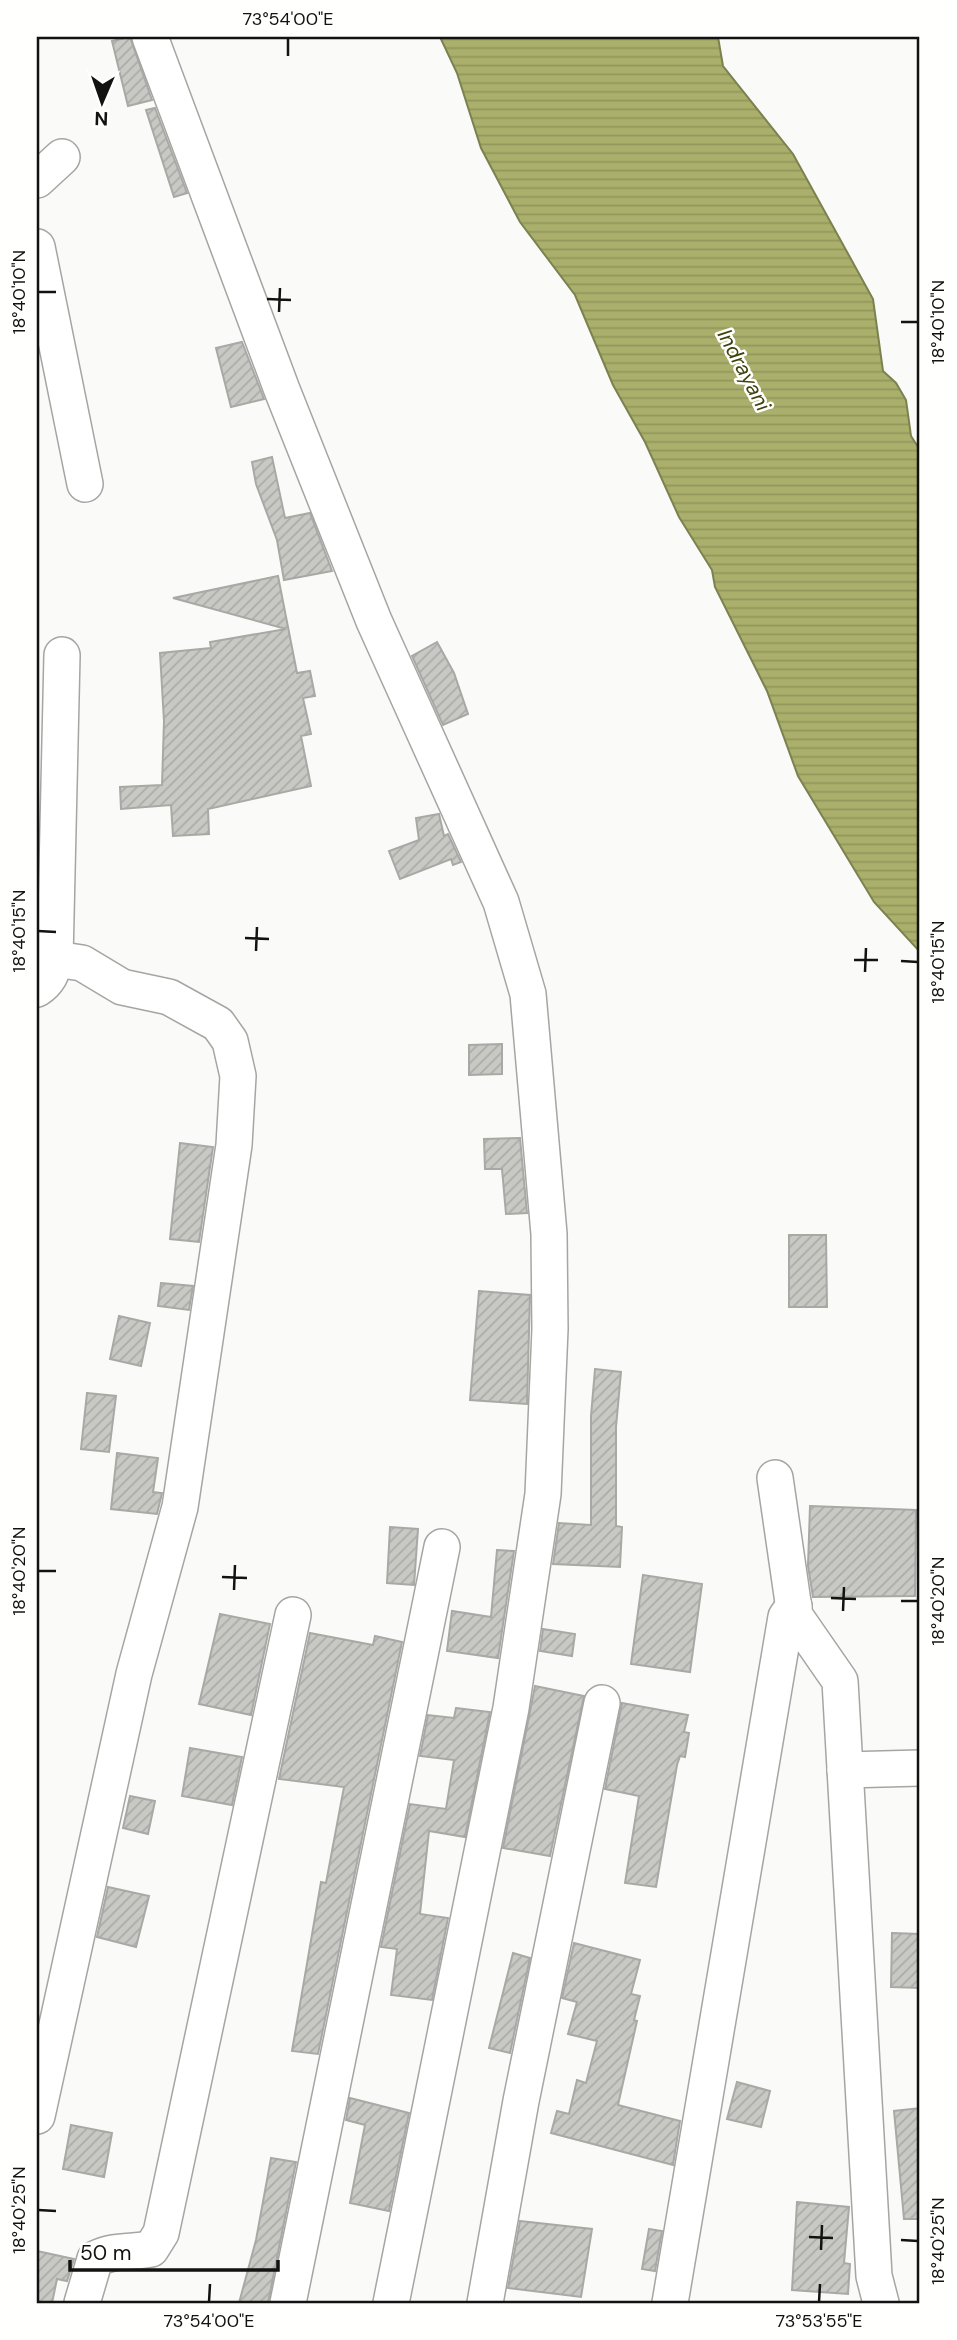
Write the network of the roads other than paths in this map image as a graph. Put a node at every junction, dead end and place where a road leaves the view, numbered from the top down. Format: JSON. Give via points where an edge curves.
{"nodes":[{"id":1,"x":150,"y":37,"type":"edge"},
{"id":2,"x":37,"y":247,"type":"edge"},
{"id":3,"x":85,"y":484,"type":"dead end"},
{"id":4,"x":62,"y":654,"type":"dead end"},
{"id":5,"x":55,"y":959,"type":"junction"},
{"id":6,"x":37,"y":989,"type":"edge"},
{"id":7,"x":775,"y":1478,"type":"dead end"},
{"id":8,"x":442,"y":1546,"type":"dead end"},
{"id":9,"x":794,"y":1606,"type":"junction"},
{"id":10,"x":293,"y":1615,"type":"dead end"},
{"id":11,"x":602,"y":1703,"type":"dead end"},
{"id":12,"x":920,"y":1768,"type":"edge"},
{"id":13,"x":845,"y":1770,"type":"junction"},
{"id":14,"x":37,"y":2116,"type":"edge"},
{"id":15,"x":82,"y":2303,"type":"edge"},
{"id":16,"x":288,"y":2303,"type":"edge"},
{"id":17,"x":391,"y":2303,"type":"edge"},
{"id":18,"x":485,"y":2303,"type":"edge"},
{"id":19,"x":670,"y":2303,"type":"edge"},
{"id":20,"x":881,"y":2303,"type":"edge"}],
"edges":[{"from":1,"to":17,"type":"street","via":[[374,621],[501,902],[528,994],[550,1234],[543,1494],[511,1708]]},
{"from":2,"to":3,"type":"street"},
{"from":4,"to":5,"type":"street"},
{"from":5,"to":6,"type":"street","via":[[52,972]]},
{"from":5,"to":14,"type":"street","via":[[82,963],[122,987],[169,997],[218,1024],[230,1041],[238,1076],[226,1210],[180,1507],[134,1674]]},
{"from":7,"to":9,"type":"street"},
{"from":8,"to":16,"type":"street"},
{"from":9,"to":13,"type":"street","via":[[795,1616],[840,1681]]},
{"from":9,"to":19,"type":"street","via":[[786,1617]]},
{"from":10,"to":15,"type":"street","via":[[161,2234],[151,2249],[111,2251],[95,2259]]},
{"from":11,"to":18,"type":"street"},
{"from":12,"to":13,"type":"street"},
{"from":13,"to":20,"type":"street","via":[[872,2249]]}]}
